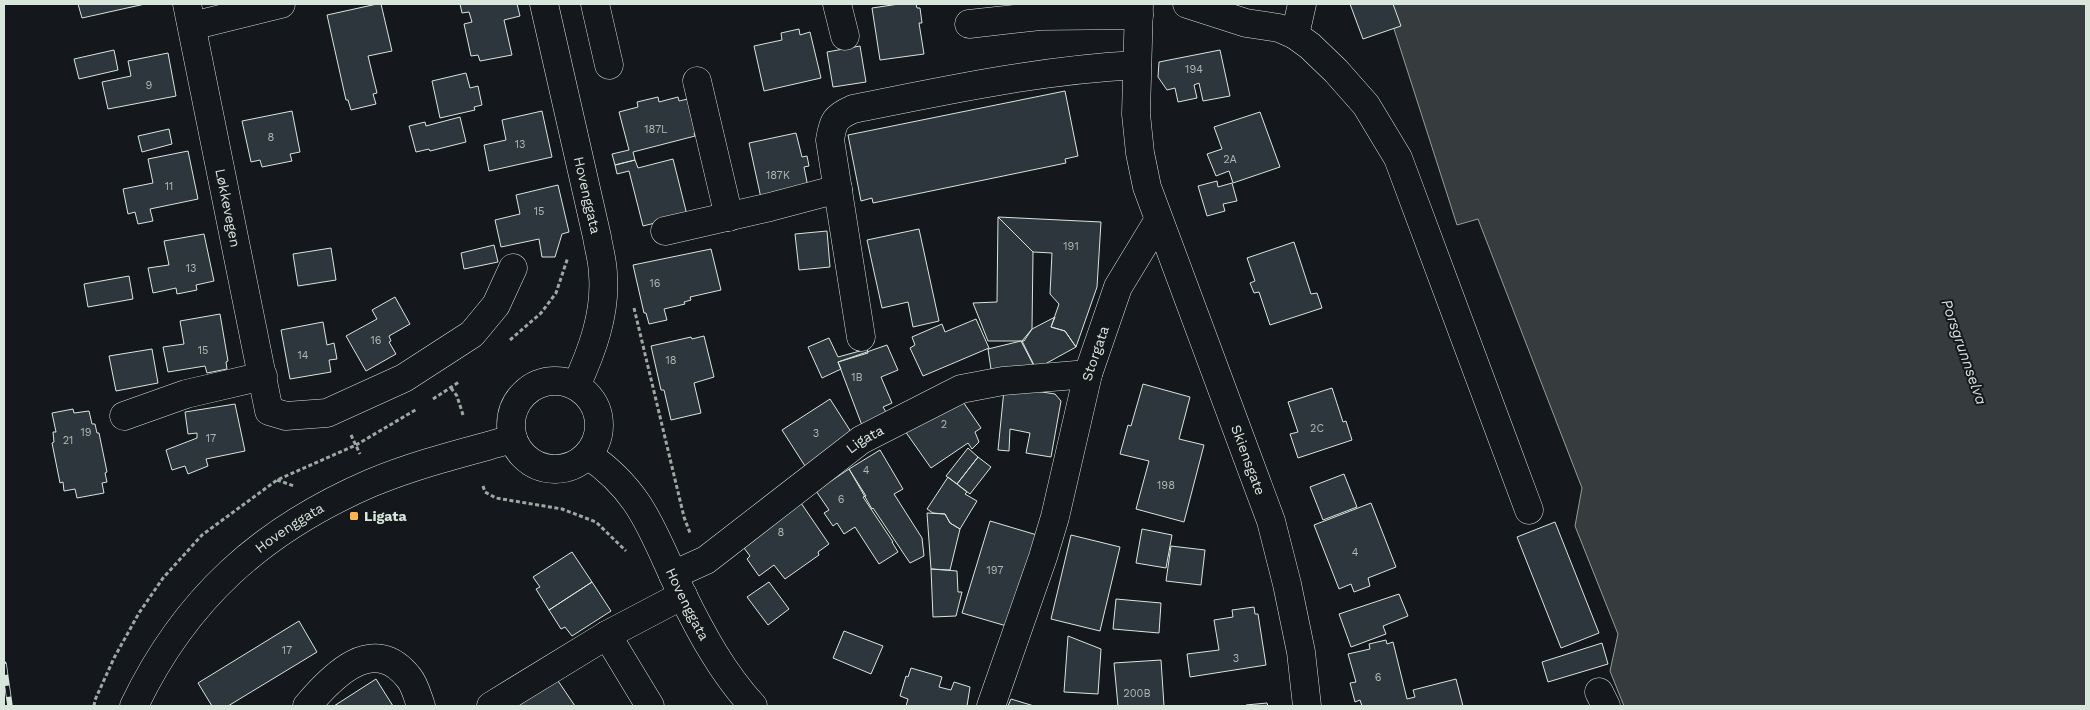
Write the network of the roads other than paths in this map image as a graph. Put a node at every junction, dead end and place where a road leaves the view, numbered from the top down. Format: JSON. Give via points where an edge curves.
{"nodes":[{"id":1,"x":281,"y":4,"type":"edge"},
{"id":2,"x":544,"y":4,"type":"edge"},
{"id":3,"x":595,"y":4,"type":"edge"},
{"id":4,"x":837,"y":4,"type":"edge"},
{"id":5,"x":1187,"y":4,"type":"edge"},
{"id":6,"x":1302,"y":4,"type":"edge"},
{"id":7,"x":1139,"y":9,"type":"edge"},
{"id":8,"x":190,"y":15,"type":"edge"},
{"id":9,"x":969,"y":24,"type":"dead end"},
{"id":10,"x":1295,"y":35,"type":"junction"},
{"id":11,"x":845,"y":36,"type":"dead end"},
{"id":12,"x":609,"y":65,"type":"dead end"},
{"id":13,"x":1136,"y":65,"type":"junction"},
{"id":14,"x":697,"y":81,"type":"dead end"},
{"id":15,"x":838,"y":189,"type":"junction"},
{"id":16,"x":730,"y":217,"type":"junction"},
{"id":17,"x":1158,"y":221,"type":"junction"},
{"id":18,"x":666,"y":231,"type":"dead end"},
{"id":19,"x":513,"y":268,"type":"dead end"},
{"id":20,"x":861,"y":337,"type":"dead end"},
{"id":21,"x":1088,"y":374,"type":"junction"},
{"id":22,"x":263,"y":376,"type":"junction"},
{"id":23,"x":576,"y":386,"type":"junction"},
{"id":24,"x":124,"y":416,"type":"dead end"},
{"id":25,"x":512,"y":439,"type":"junction"},
{"id":26,"x":588,"y":456,"type":"junction"},
{"id":27,"x":1529,"y":510,"type":"dead end"},
{"id":28,"x":678,"y":585,"type":"junction"},
{"id":29,"x":607,"y":635,"type":"junction"},
{"id":30,"x":134,"y":706,"type":"edge"},
{"id":31,"x":307,"y":706,"type":"edge"},
{"id":32,"x":421,"y":706,"type":"edge"},
{"id":33,"x":491,"y":706,"type":"edge"},
{"id":34,"x":650,"y":706,"type":"edge"},
{"id":35,"x":753,"y":706,"type":"edge"},
{"id":36,"x":991,"y":706,"type":"edge"},
{"id":37,"x":1308,"y":706,"type":"edge"}],
"edges":[{"from":1,"to":8,"type":"street"},
{"from":2,"to":23,"type":"street","name":"Hovenggata","via":[[603,275],[602,306],[596,336]]},
{"from":3,"to":12,"type":"street"},
{"from":4,"to":11,"type":"street"},
{"from":5,"to":10,"type":"street"},
{"from":6,"to":10,"type":"street"},
{"from":7,"to":9,"type":"street"},
{"from":7,"to":13,"type":"street"},
{"from":8,"to":22,"type":"street","name":"Løkkevegen"},
{"from":10,"to":27,"type":"street","via":[[1336,71],[1366,105],[1398,158]]},
{"from":13,"to":15,"type":"street","via":[[987,82],[852,109],[839,115],[832,125],[830,140]]},
{"from":13,"to":17,"type":"street","via":[[1140,153]]},
{"from":14,"to":16,"type":"street"},
{"from":15,"to":16,"type":"street"},
{"from":15,"to":20,"type":"street"},
{"from":16,"to":18,"type":"street"},
{"from":17,"to":21,"type":"street","name":"Storgata","via":[[1118,287]]},
{"from":17,"to":37,"type":"street","name":"Skiensgate","via":[[1271,521],[1299,642]]},
{"from":19,"to":22,"type":"street","name":"Løkkevegen","via":[[496,305],[472,334],[404,378],[327,413],[286,416],[270,411]]},
{"from":21,"to":28,"type":"street","name":"Ligata","via":[[1003,381],[961,389],[861,440]]},
{"from":21,"to":36,"type":"street","name":"Storgata","via":[[1044,557]]},
{"from":22,"to":24,"type":"street","via":[[186,394]]},
{"from":23,"to":25,"type":"street","via":[[564,381],[551,381],[526,391],[512,413]]},
{"from":23,"to":26,"type":"street","via":[[595,405],[599,418],[596,444]]},
{"from":25,"to":26,"type":"street","via":[[528,461],[552,470],[578,464]]},
{"from":25,"to":30,"type":"street","name":"Hovenggata","via":[[371,483],[316,510],[242,560],[206,595],[176,633],[151,671]]},
{"from":26,"to":28,"type":"street","name":"Hovenggata","via":[[606,468],[637,501],[655,532]]},
{"from":28,"to":29,"type":"street","name":"Ligata"},
{"from":28,"to":35,"type":"street","name":"Hovenggata","via":[[705,640],[732,683]]},
{"from":29,"to":33,"type":"street","name":"Ligata"},
{"from":29,"to":34,"type":"street"},
{"from":31,"to":32,"type":"street","via":[[325,684],[347,667],[362,659],[378,658],[395,664],[410,679]]}]}
